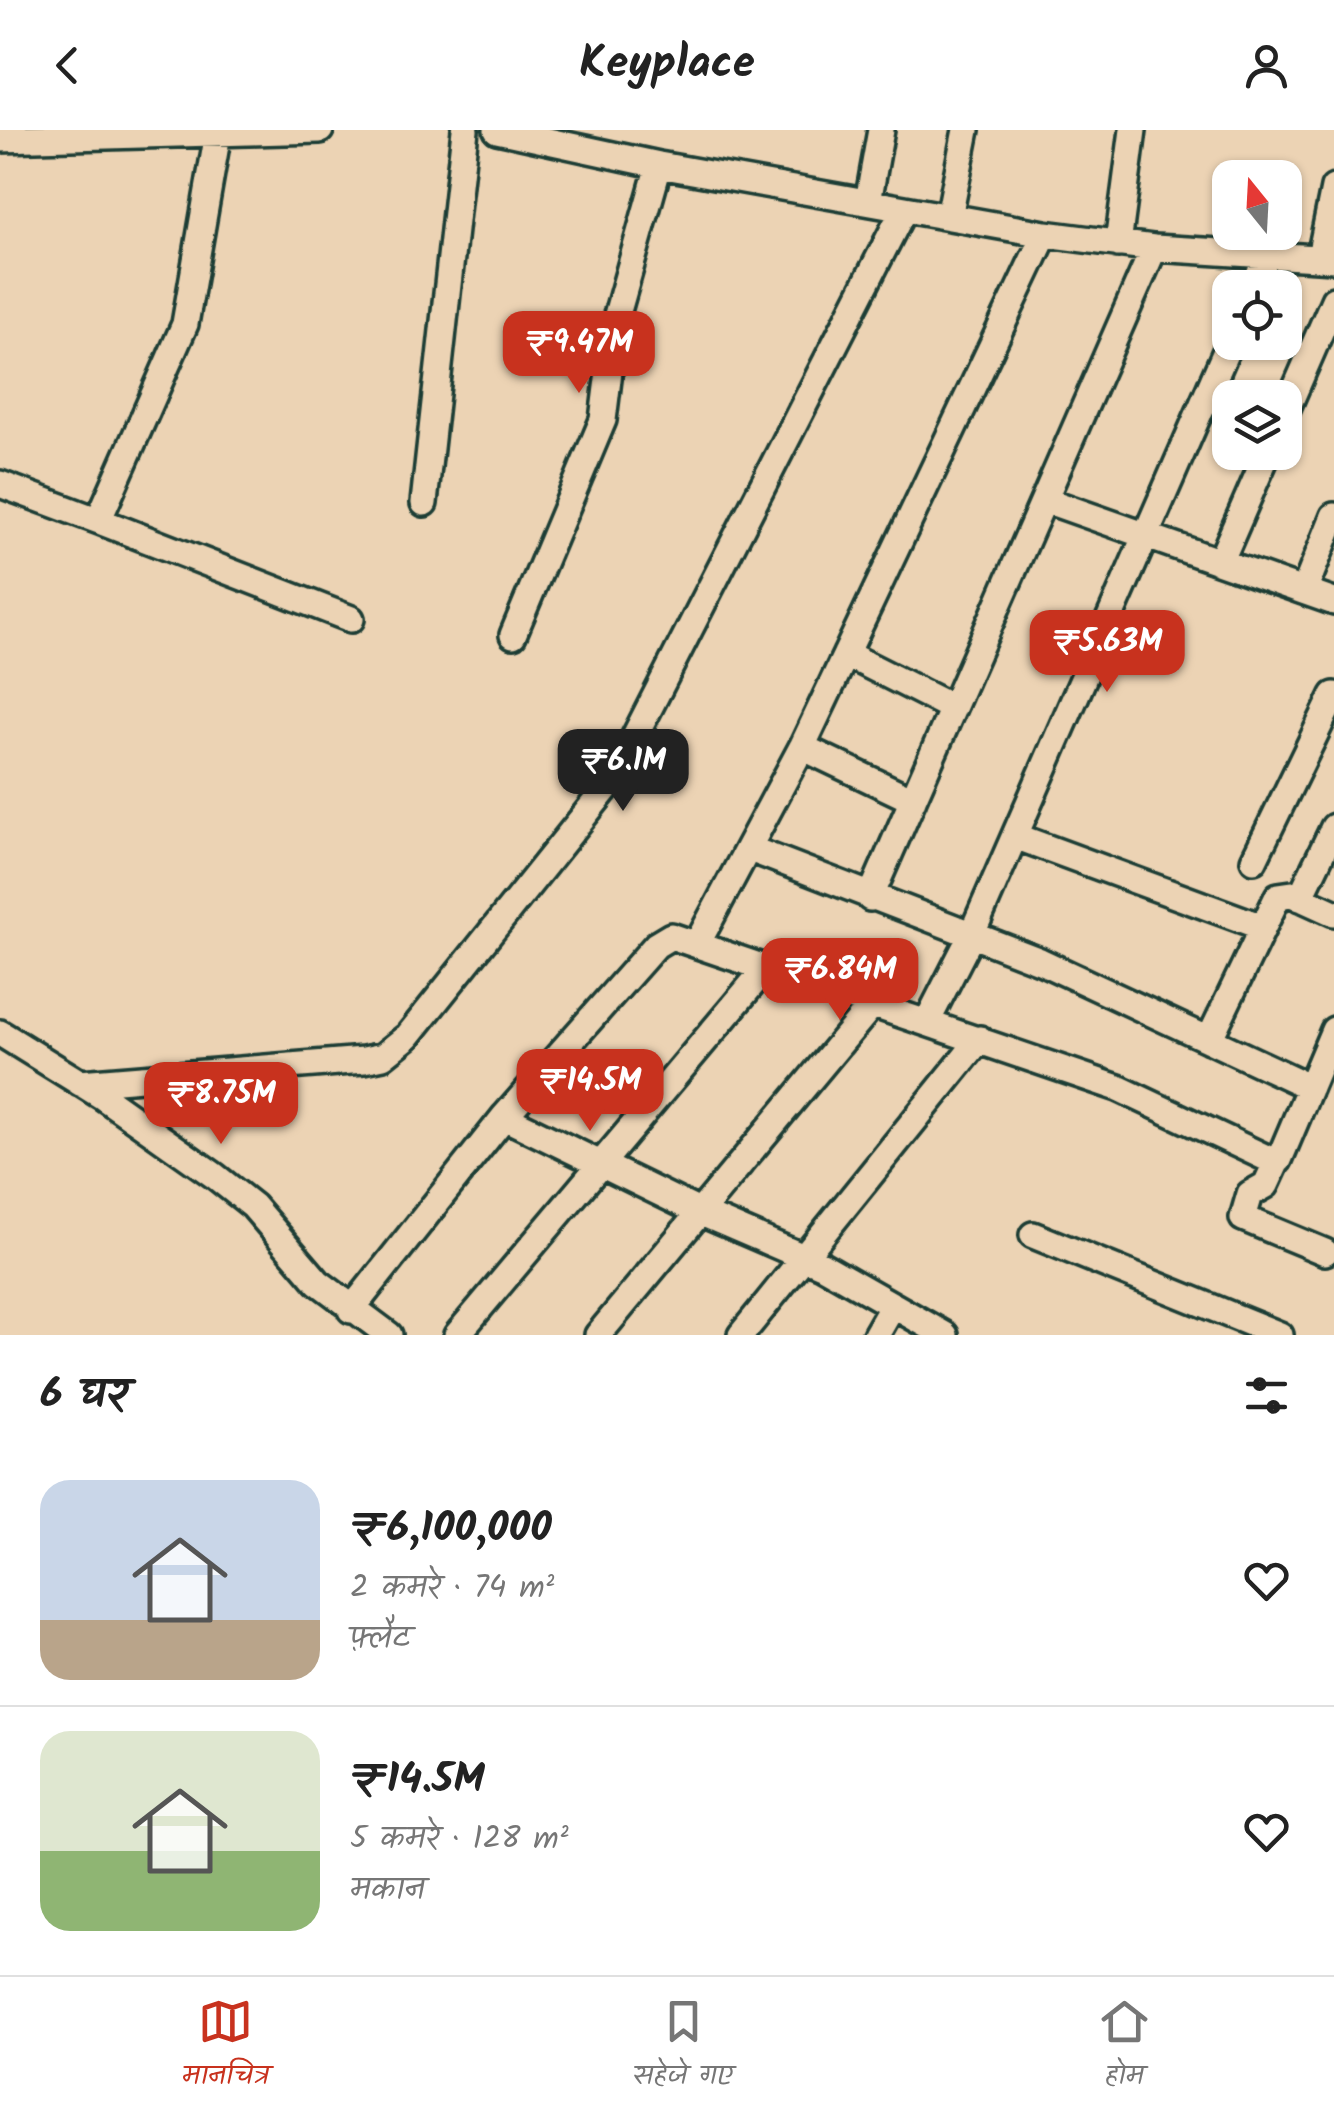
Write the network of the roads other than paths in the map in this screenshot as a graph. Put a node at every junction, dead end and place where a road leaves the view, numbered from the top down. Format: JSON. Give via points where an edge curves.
{"nodes":[{"id":1,"x":320,"y":130,"type":"edge"},
{"id":2,"x":464,"y":130,"type":"edge"},
{"id":3,"x":497,"y":130,"type":"edge"},
{"id":4,"x":881,"y":130,"type":"edge"},
{"id":5,"x":966,"y":130,"type":"edge"},
{"id":6,"x":1134,"y":130,"type":"edge"},
{"id":7,"x":218,"y":132,"type":"junction"},
{"id":8,"x":0,"y":139,"type":"edge"},
{"id":9,"x":659,"y":165,"type":"junction"},
{"id":10,"x":1334,"y":188,"type":"edge"},
{"id":11,"x":868,"y":202,"type":"junction"},
{"id":12,"x":904,"y":209,"type":"junction"},
{"id":13,"x":949,"y":217,"type":"junction"},
{"id":14,"x":1045,"y":234,"type":"junction"},
{"id":15,"x":1118,"y":244,"type":"junction"},
{"id":16,"x":1154,"y":248,"type":"junction"},
{"id":17,"x":1268,"y":254,"type":"junction"},
{"id":18,"x":1327,"y":258,"type":"edge"},
{"id":19,"x":1261,"y":270,"type":"edge"},
{"id":20,"x":1334,"y":300,"type":"edge"},
{"id":21,"x":1222,"y":360,"type":"edge"},
{"id":22,"x":1299,"y":380,"type":"edge"},
{"id":23,"x":1260,"y":470,"type":"edge"},
{"id":24,"x":0,"y":484,"type":"edge"},
{"id":25,"x":1045,"y":500,"type":"junction"},
{"id":26,"x":424,"y":503,"type":"dead end"},
{"id":27,"x":1334,"y":516,"type":"edge"},
{"id":28,"x":102,"y":522,"type":"junction"},
{"id":29,"x":1148,"y":534,"type":"junction"},
{"id":30,"x":1222,"y":560,"type":"junction"},
{"id":31,"x":1304,"y":591,"type":"junction"},
{"id":32,"x":1334,"y":602,"type":"edge"},
{"id":33,"x":351,"y":619,"type":"dead end"},
{"id":34,"x":513,"y":635,"type":"dead end"},
{"id":35,"x":846,"y":654,"type":"junction"},
{"id":36,"x":1334,"y":695,"type":"edge"},
{"id":37,"x":954,"y":708,"type":"junction"},
{"id":38,"x":802,"y":746,"type":"junction"},
{"id":39,"x":913,"y":800,"type":"junction"},
{"id":40,"x":1334,"y":826,"type":"edge"},
{"id":41,"x":1015,"y":836,"type":"junction"},
{"id":42,"x":750,"y":849,"type":"junction"},
{"id":43,"x":1254,"y":860,"type":"dead end"},
{"id":44,"x":870,"y":898,"type":"junction"},
{"id":45,"x":1300,"y":898,"type":"junction"},
{"id":46,"x":1334,"y":914,"type":"edge"},
{"id":47,"x":1262,"y":928,"type":"junction"},
{"id":48,"x":971,"y":936,"type":"junction"},
{"id":49,"x":697,"y":944,"type":"junction"},
{"id":50,"x":765,"y":968,"type":"junction"},
{"id":51,"x":872,"y":1005,"type":"junction"},
{"id":52,"x":927,"y":1022,"type":"junction"},
{"id":53,"x":1334,"y":1030,"type":"edge"},
{"id":54,"x":0,"y":1033,"type":"edge"},
{"id":55,"x":980,"y":1038,"type":"junction"},
{"id":56,"x":1209,"y":1040,"type":"junction"},
{"id":57,"x":80,"y":1083,"type":"junction"},
{"id":58,"x":1310,"y":1087,"type":"junction"},
{"id":59,"x":504,"y":1117,"type":"junction"},
{"id":60,"x":1277,"y":1161,"type":"junction"},
{"id":61,"x":602,"y":1164,"type":"junction"},
{"id":62,"x":699,"y":1212,"type":"junction"},
{"id":63,"x":1034,"y":1235,"type":"dead end"},
{"id":64,"x":1325,"y":1252,"type":"dead end"},
{"id":65,"x":804,"y":1259,"type":"junction"},
{"id":66,"x":892,"y":1307,"type":"junction"},
{"id":67,"x":351,"y":1310,"type":"junction"},
{"id":68,"x":390,"y":1335,"type":"edge"},
{"id":69,"x":457,"y":1335,"type":"edge"},
{"id":70,"x":598,"y":1335,"type":"edge"},
{"id":71,"x":740,"y":1335,"type":"edge"},
{"id":72,"x":876,"y":1335,"type":"edge"},
{"id":73,"x":944,"y":1335,"type":"edge"},
{"id":74,"x":1280,"y":1335,"type":"edge"}],
"edges":[{"from":1,"to":7,"type":"street"},
{"from":2,"to":26,"type":"street"},
{"from":3,"to":9,"type":"street"},
{"from":4,"to":11,"type":"street"},
{"from":5,"to":13,"type":"street"},
{"from":6,"to":15,"type":"street"},
{"from":7,"to":8,"type":"street"},
{"from":7,"to":28,"type":"street","via":[[188,314]]},
{"from":9,"to":11,"type":"street"},
{"from":9,"to":34,"type":"street","via":[[615,322],[602,420]]},
{"from":10,"to":18,"type":"street"},
{"from":11,"to":12,"type":"street"},
{"from":12,"to":13,"type":"street"},
{"from":12,"to":57,"type":"street","via":[[623,764],[408,1036],[383,1056],[364,1060]]},
{"from":13,"to":14,"type":"street"},
{"from":14,"to":15,"type":"street"},
{"from":14,"to":35,"type":"street"},
{"from":15,"to":16,"type":"street"},
{"from":16,"to":17,"type":"street"},
{"from":16,"to":25,"type":"street"},
{"from":17,"to":18,"type":"street"},
{"from":17,"to":19,"type":"street"},
{"from":20,"to":22,"type":"street"},
{"from":21,"to":29,"type":"street"},
{"from":23,"to":30,"type":"street"},
{"from":24,"to":28,"type":"street"},
{"from":25,"to":29,"type":"street"},
{"from":25,"to":37,"type":"street"},
{"from":27,"to":31,"type":"street"},
{"from":28,"to":33,"type":"street"},
{"from":29,"to":30,"type":"street"},
{"from":29,"to":41,"type":"street"},
{"from":30,"to":31,"type":"street"},
{"from":31,"to":32,"type":"street"},
{"from":35,"to":37,"type":"street"},
{"from":35,"to":38,"type":"street"},
{"from":36,"to":43,"type":"street"},
{"from":37,"to":39,"type":"street"},
{"from":38,"to":39,"type":"street"},
{"from":38,"to":42,"type":"street"},
{"from":39,"to":44,"type":"street"},
{"from":40,"to":45,"type":"street"},
{"from":41,"to":47,"type":"street"},
{"from":41,"to":48,"type":"street"},
{"from":42,"to":44,"type":"street"},
{"from":42,"to":49,"type":"street"},
{"from":44,"to":48,"type":"street"},
{"from":45,"to":46,"type":"street"},
{"from":45,"to":47,"type":"street","via":[[1278,896]]},
{"from":47,"to":56,"type":"street"},
{"from":48,"to":52,"type":"street"},
{"from":48,"to":56,"type":"street"},
{"from":49,"to":50,"type":"street"},
{"from":49,"to":59,"type":"street","via":[[663,939]]},
{"from":50,"to":51,"type":"street"},
{"from":50,"to":61,"type":"street"},
{"from":51,"to":52,"type":"street"},
{"from":51,"to":62,"type":"street"},
{"from":52,"to":55,"type":"street"},
{"from":53,"to":58,"type":"street"},
{"from":54,"to":57,"type":"street"},
{"from":55,"to":60,"type":"street","via":[[1118,1088]]},
{"from":55,"to":65,"type":"street"},
{"from":56,"to":58,"type":"street"},
{"from":57,"to":67,"type":"street","via":[[253,1206]]},
{"from":58,"to":60,"type":"street"},
{"from":59,"to":61,"type":"street"},
{"from":59,"to":67,"type":"street"},
{"from":60,"to":64,"type":"street","via":[[1266,1185],[1250,1194],[1243,1218]]},
{"from":61,"to":62,"type":"street"},
{"from":61,"to":69,"type":"street"},
{"from":62,"to":65,"type":"street"},
{"from":62,"to":70,"type":"street"},
{"from":63,"to":74,"type":"street"},
{"from":65,"to":66,"type":"street"},
{"from":65,"to":71,"type":"street"},
{"from":66,"to":72,"type":"street"},
{"from":66,"to":73,"type":"street"},
{"from":67,"to":68,"type":"street"}]}
